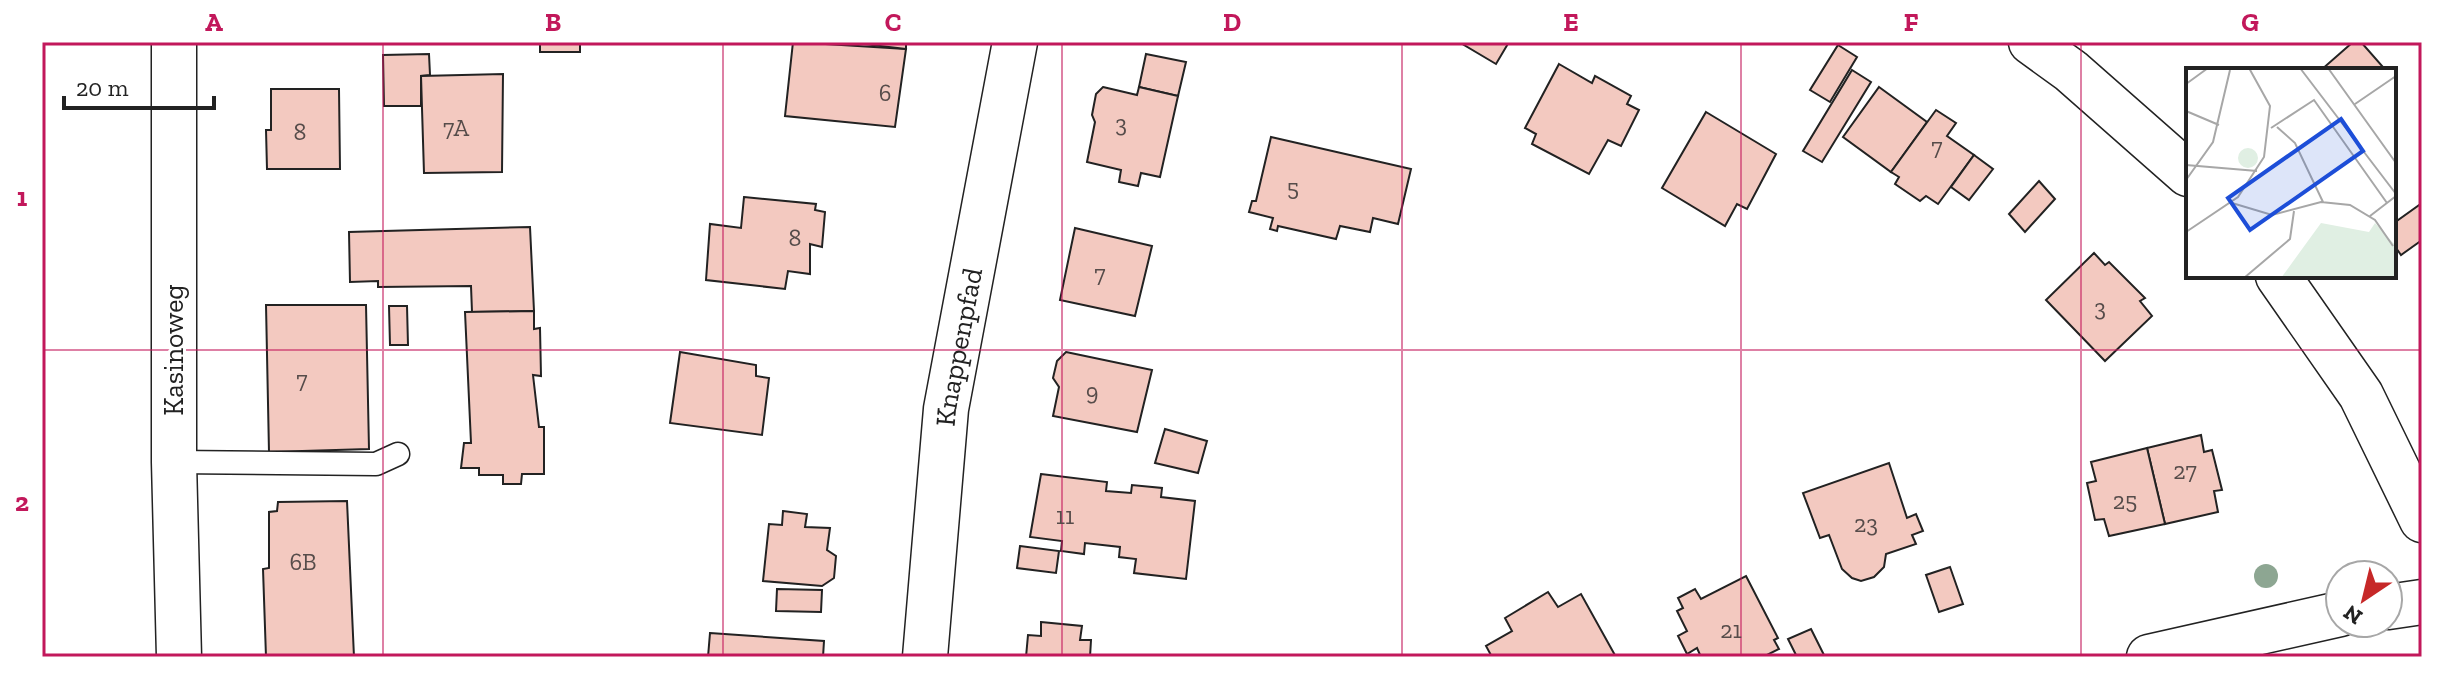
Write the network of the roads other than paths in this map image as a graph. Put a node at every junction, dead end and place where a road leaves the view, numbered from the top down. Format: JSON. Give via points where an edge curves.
{"nodes":[{"id":1,"x":174,"y":42,"type":"edge"},
{"id":2,"x":1015,"y":42,"type":"edge"},
{"id":3,"x":2031,"y":42,"type":"edge"},
{"id":4,"x":2186,"y":172,"type":"edge"},
{"id":5,"x":2279,"y":278,"type":"edge"},
{"id":6,"x":398,"y":454,"type":"dead end"},
{"id":7,"x":174,"y":462,"type":"junction"},
{"id":8,"x":2422,"y":520,"type":"edge"},
{"id":9,"x":2324,"y":618,"type":"edge"},
{"id":10,"x":179,"y":657,"type":"edge"},
{"id":11,"x":925,"y":657,"type":"edge"},
{"id":12,"x":2149,"y":657,"type":"edge"}],
"edges":[{"from":1,"to":7,"type":"street","name":"Kasinoweg"},
{"from":2,"to":11,"type":"street","name":"Knappenpfad","via":[[946,409]]},
{"from":3,"to":4,"type":"street"},
{"from":5,"to":8,"type":"street","via":[[2361,395]]},
{"from":6,"to":7,"type":"lane","via":[[376,464]]},
{"from":7,"to":10,"type":"street","name":"Kasinoweg"},
{"from":9,"to":12,"type":"street"}]}
